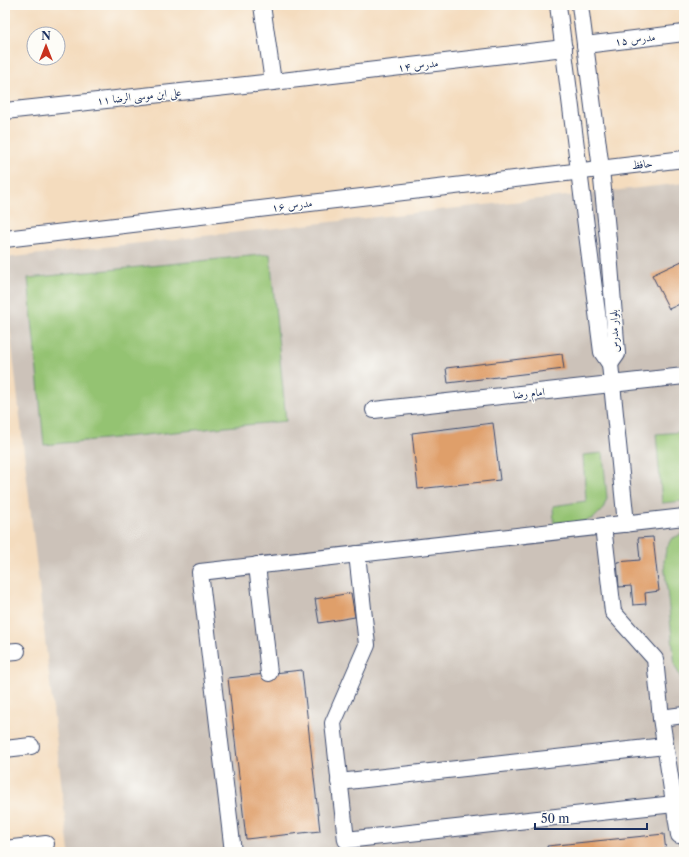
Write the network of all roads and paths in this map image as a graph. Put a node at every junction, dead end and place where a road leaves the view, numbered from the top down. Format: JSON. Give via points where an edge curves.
{"nodes":[{"id":1,"x":262,"y":5,"type":"edge"},
{"id":2,"x":558,"y":5,"type":"edge"},
{"id":3,"x":580,"y":5,"type":"edge"},
{"id":4,"x":684,"y":33,"type":"edge"},
{"id":5,"x":585,"y":45,"type":"junction"},
{"id":6,"x":564,"y":48,"type":"junction"},
{"id":7,"x":273,"y":82,"type":"junction"},
{"id":8,"x":5,"y":111,"type":"edge"},
{"id":9,"x":684,"y":159,"type":"edge"},
{"id":10,"x":601,"y":169,"type":"junction"},
{"id":11,"x":579,"y":171,"type":"junction"},
{"id":12,"x":5,"y":239,"type":"edge"},
{"id":13,"x":610,"y":364,"type":"junction"},
{"id":14,"x":684,"y":376,"type":"edge"},
{"id":15,"x":612,"y":384,"type":"junction"},
{"id":16,"x":374,"y":410,"type":"dead end"},
{"id":17,"x":684,"y":517,"type":"edge"},
{"id":18,"x":626,"y":524,"type":"junction"},
{"id":19,"x":603,"y":526,"type":"junction"},
{"id":20,"x":357,"y":554,"type":"junction"},
{"id":21,"x":257,"y":565,"type":"junction"},
{"id":22,"x":269,"y":673,"type":"dead end"},
{"id":23,"x":684,"y":715,"type":"edge"},
{"id":24,"x":661,"y":718,"type":"junction"},
{"id":25,"x":31,"y":746,"type":"dead end"},
{"id":26,"x":665,"y":746,"type":"junction"},
{"id":27,"x":5,"y":749,"type":"edge"},
{"id":28,"x":339,"y":782,"type":"junction"},
{"id":29,"x":674,"y":804,"type":"junction"},
{"id":30,"x":684,"y":834,"type":"edge"},
{"id":31,"x":46,"y":844,"type":"dead end"},
{"id":32,"x":5,"y":849,"type":"edge"},
{"id":33,"x":233,"y":852,"type":"edge"}],
"edges":[{"from":1,"to":7,"type":"street"},
{"from":2,"to":6,"type":"street","name":"بلوار مدرس"},
{"from":3,"to":5,"type":"street","name":"بلوار مدرس"},
{"from":4,"to":5,"type":"street","name":"مدرس ۱۵"},
{"from":5,"to":10,"type":"street","name":"بلوار مدرس"},
{"from":6,"to":7,"type":"street","name":"مدرس ۱۴"},
{"from":6,"to":11,"type":"street","name":"بلوار مدرس"},
{"from":7,"to":8,"type":"street","name":"علی ابن موسی الرضا ۱۱"},
{"from":9,"to":10,"type":"street","name":"حافظ"},
{"from":10,"to":11,"type":"street","name":"حافظ"},
{"from":10,"to":13,"type":"street","name":"بلوار مدرس","via":[[617,354]]},
{"from":11,"to":12,"type":"street","name":"مدرس ۱۶"},
{"from":11,"to":13,"type":"street","name":"بلوار مدرس","via":[[602,352]]},
{"from":13,"to":15,"type":"street"},
{"from":14,"to":15,"type":"street","name":"امام رضا"},
{"from":15,"to":16,"type":"street","name":"امام رضا"},
{"from":15,"to":18,"type":"street"},
{"from":17,"to":18,"type":"street"},
{"from":18,"to":19,"type":"street"},
{"from":19,"to":20,"type":"street"},
{"from":19,"to":24,"type":"street","via":[[613,612],[655,659]]},
{"from":20,"to":21,"type":"street"},
{"from":20,"to":28,"type":"street","via":[[367,645],[333,723]]},
{"from":21,"to":22,"type":"street"},
{"from":21,"to":33,"type":"street","via":[[200,572]]},
{"from":23,"to":24,"type":"street"},
{"from":24,"to":26,"type":"street"},
{"from":25,"to":27,"type":"street"},
{"from":26,"to":28,"type":"street"},
{"from":26,"to":29,"type":"street"},
{"from":28,"to":29,"type":"street","via":[[346,840]]},
{"from":29,"to":30,"type":"street","via":[[679,835]]},
{"from":31,"to":32,"type":"street"}]}
